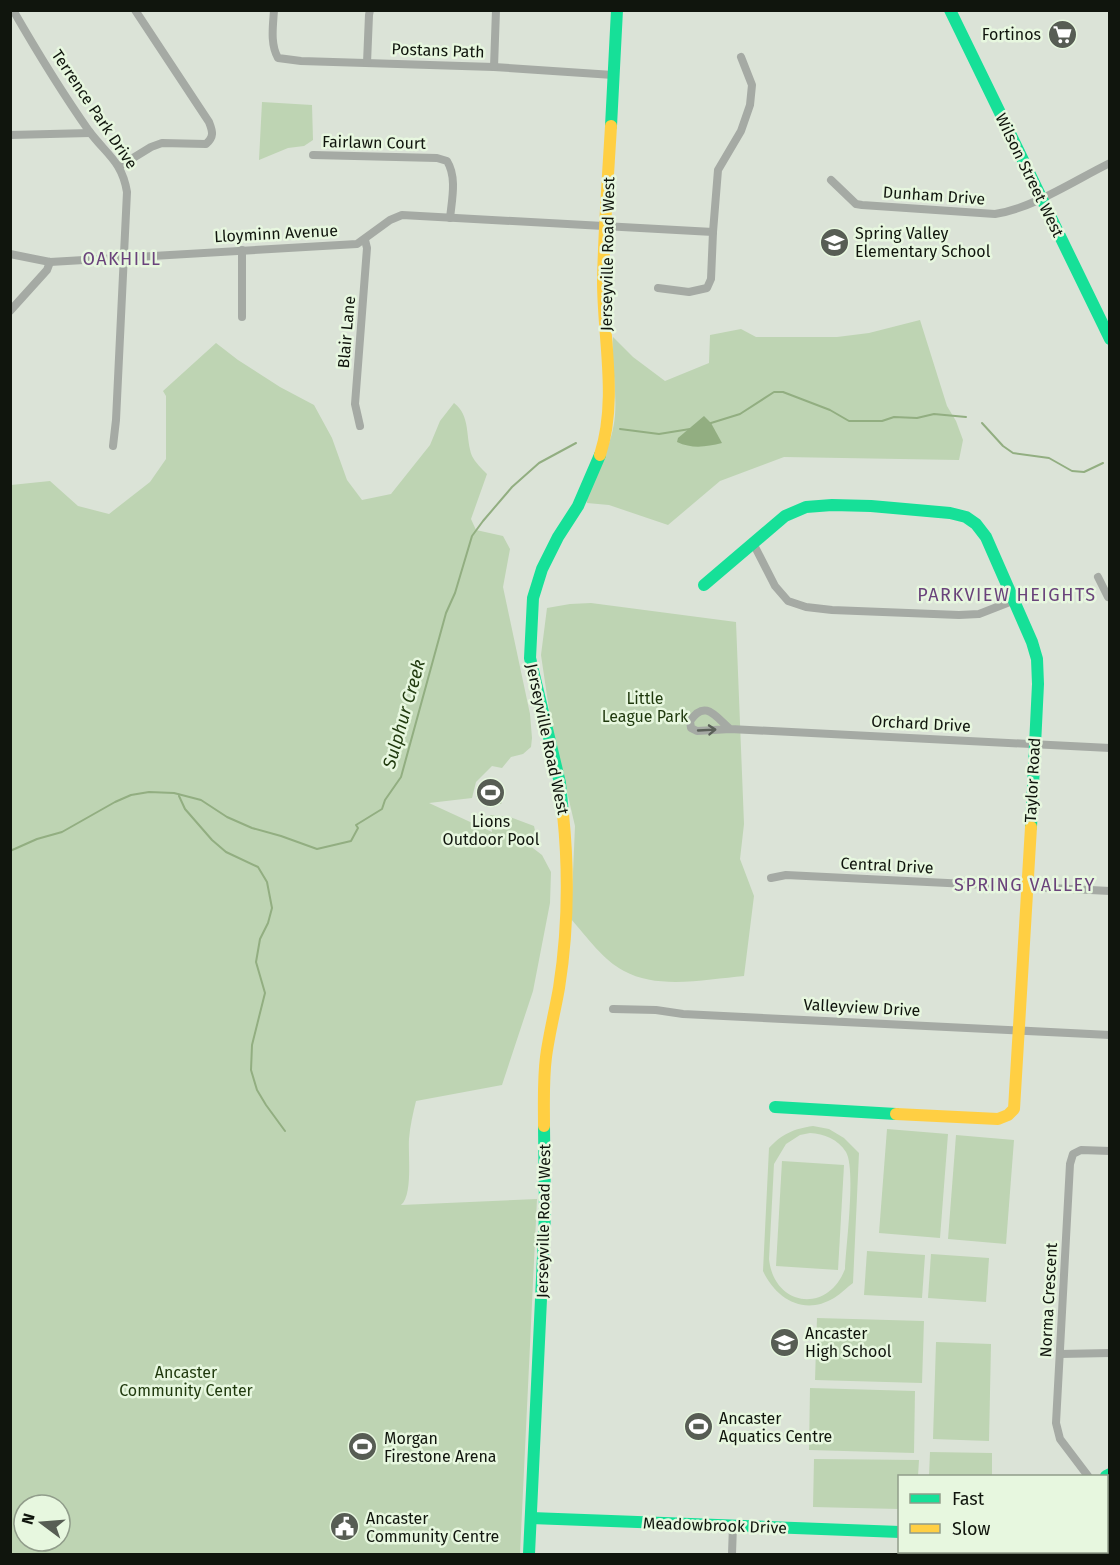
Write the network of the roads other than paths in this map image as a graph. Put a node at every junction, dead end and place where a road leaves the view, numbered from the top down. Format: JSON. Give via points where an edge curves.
{"nodes":[{"id":1,"x":135,"y":10,"type":"edge"},
{"id":2,"x":274,"y":10,"type":"edge"},
{"id":3,"x":370,"y":10,"type":"edge"},
{"id":4,"x":496,"y":10,"type":"edge"},
{"id":5,"x":616,"y":10,"type":"edge"},
{"id":6,"x":950,"y":10,"type":"edge"},
{"id":7,"x":13,"y":17,"type":"edge"},
{"id":8,"x":741,"y":57,"type":"dead end"},
{"id":9,"x":366,"y":63,"type":"junction"},
{"id":10,"x":494,"y":67,"type":"junction"},
{"id":11,"x":613,"y":75,"type":"junction"},
{"id":12,"x":90,"y":133,"type":"junction"},
{"id":13,"x":10,"y":135,"type":"edge"},
{"id":14,"x":313,"y":155,"type":"dead end"},
{"id":15,"x":1110,"y":163,"type":"edge"},
{"id":16,"x":120,"y":166,"type":"junction"},
{"id":17,"x":831,"y":180,"type":"dead end"},
{"id":18,"x":1041,"y":197,"type":"junction"},
{"id":19,"x":450,"y":218,"type":"junction"},
{"id":20,"x":606,"y":225,"type":"junction"},
{"id":21,"x":712,"y":232,"type":"junction"},
{"id":22,"x":365,"y":240,"type":"junction"},
{"id":23,"x":242,"y":250,"type":"junction"},
{"id":24,"x":10,"y":254,"type":"edge"},
{"id":25,"x":123,"y":257,"type":"junction"},
{"id":26,"x":50,"y":261,"type":"junction"},
{"id":27,"x":658,"y":288,"type":"dead end"},
{"id":28,"x":10,"y":311,"type":"edge"},
{"id":29,"x":242,"y":317,"type":"dead end"},
{"id":30,"x":1110,"y":339,"type":"edge"},
{"id":31,"x":360,"y":426,"type":"dead end"},
{"id":32,"x":113,"y":446,"type":"dead end"},
{"id":33,"x":753,"y":543,"type":"junction"},
{"id":34,"x":1098,"y":577,"type":"dead end"},
{"id":35,"x":704,"y":585,"type":"dead end"},
{"id":36,"x":1109,"y":598,"type":"edge"},
{"id":37,"x":1015,"y":600,"type":"junction"},
{"id":38,"x":730,"y":729,"type":"dead end"},
{"id":39,"x":1034,"y":744,"type":"junction"},
{"id":40,"x":1110,"y":748,"type":"edge"},
{"id":41,"x":771,"y":878,"type":"dead end"},
{"id":42,"x":1027,"y":887,"type":"junction"},
{"id":43,"x":1110,"y":891,"type":"edge"},
{"id":44,"x":613,"y":1009,"type":"dead end"},
{"id":45,"x":1020,"y":1031,"type":"junction"},
{"id":46,"x":1110,"y":1035,"type":"edge"},
{"id":47,"x":775,"y":1107,"type":"dead end"},
{"id":48,"x":1110,"y":1151,"type":"edge"},
{"id":49,"x":1110,"y":1353,"type":"edge"},
{"id":50,"x":1060,"y":1354,"type":"junction"},
{"id":51,"x":1087,"y":1475,"type":"edge"},
{"id":52,"x":531,"y":1518,"type":"junction"},
{"id":53,"x":733,"y":1525,"type":"junction"},
{"id":54,"x":898,"y":1532,"type":"edge"},
{"id":55,"x":529,"y":1554,"type":"edge"},
{"id":56,"x":732,"y":1554,"type":"edge"}],
"edges":[{"from":1,"to":16,"type":"street","via":[[213,133],[206,144],[162,143]]},
{"from":2,"to":9,"type":"street","name":"Postans Path","via":[[273,43],[278,58]]},
{"from":3,"to":9,"type":"street"},
{"from":4,"to":10,"type":"street"},
{"from":5,"to":11,"type":"main road","name":"Jerseyville Road West"},
{"from":6,"to":18,"type":"main road","name":"Wilson Street West"},
{"from":7,"to":12,"type":"street","name":"Terrence Park Drive"},
{"from":8,"to":21,"type":"street","via":[[752,85],[750,105],[741,131],[718,170]]},
{"from":9,"to":10,"type":"street","name":"Postans Path"},
{"from":10,"to":11,"type":"street","name":"Postans Path"},
{"from":11,"to":20,"type":"main road","name":"Jerseyville Road West"},
{"from":12,"to":13,"type":"street"},
{"from":12,"to":16,"type":"street","name":"Terrence Park Drive"},
{"from":14,"to":19,"type":"street","name":"Fairlawn Court","via":[[447,161],[453,179]]},
{"from":15,"to":18,"type":"street","name":"Dunham Drive"},
{"from":16,"to":25,"type":"street","name":"Terrence Park Drive","via":[[128,192]]},
{"from":17,"to":18,"type":"street","name":"Dunham Drive","via":[[862,206],[995,214]]},
{"from":18,"to":30,"type":"main road","name":"Wilson Street West"},
{"from":19,"to":20,"type":"street","name":"Lloyminn Avenue"},
{"from":19,"to":22,"type":"street","name":"Lloyminn Avenue","via":[[402,215]]},
{"from":20,"to":21,"type":"street","name":"Lloyminn Avenue"},
{"from":20,"to":52,"type":"main road","name":"Jerseyville Road West","via":[[603,282],[608,393],[601,452],[578,506],[542,569],[533,598],[530,628],[530,658],[560,783],[568,858],[565,940],[543,1088],[545,1214]]},
{"from":21,"to":27,"type":"street","via":[[711,279],[707,288],[690,292]]},
{"from":22,"to":23,"type":"street","name":"Lloyminn Avenue","via":[[318,248]]},
{"from":22,"to":31,"type":"street","name":"Blair Lane","via":[[355,404]]},
{"from":23,"to":25,"type":"street","name":"Lloyminn Avenue"},
{"from":23,"to":29,"type":"street"},
{"from":24,"to":26,"type":"street","name":"Lloyminn Avenue"},
{"from":25,"to":26,"type":"street","name":"Lloyminn Avenue"},
{"from":25,"to":32,"type":"street","name":"Terrence Park Drive"},
{"from":26,"to":28,"type":"street","via":[[47,270]]},
{"from":33,"to":35,"type":"main road","name":"Taylor Road"},
{"from":33,"to":37,"type":"street","via":[[775,586],[788,601],[806,607],[959,615],[979,614]]},
{"from":33,"to":37,"type":"main road","name":"Taylor Road","via":[[785,516],[806,507],[871,506],[950,513],[976,524],[987,537]]},
{"from":34,"to":36,"type":"street"},
{"from":37,"to":39,"type":"main road","name":"Taylor Road","via":[[1036,659]]},
{"from":38,"to":39,"type":"street","name":"Orchard Drive"},
{"from":39,"to":40,"type":"street","name":"Orchard Drive"},
{"from":39,"to":42,"type":"main road","name":"Taylor Road"},
{"from":41,"to":42,"type":"street","name":"Central Drive","via":[[786,875]]},
{"from":42,"to":43,"type":"street","name":"Central Drive"},
{"from":42,"to":45,"type":"main road","name":"Taylor Road"},
{"from":44,"to":45,"type":"street","name":"Valleyview Drive"},
{"from":45,"to":46,"type":"street","name":"Valleyview Drive"},
{"from":45,"to":47,"type":"main road","name":"Taylor Road","via":[[1014,1109],[999,1119]]},
{"from":48,"to":50,"type":"street","name":"Norma Crescent","via":[[1081,1150],[1073,1154],[1070,1164]]},
{"from":49,"to":50,"type":"street"},
{"from":50,"to":51,"type":"street","name":"Norma Crescent","via":[[1057,1432]]},
{"from":52,"to":53,"type":"main road","name":"Meadowbrook Drive"},
{"from":52,"to":55,"type":"main road","name":"Jerseyville Road West"},
{"from":53,"to":54,"type":"main road","name":"Meadowbrook Drive"},
{"from":53,"to":56,"type":"street"}]}
